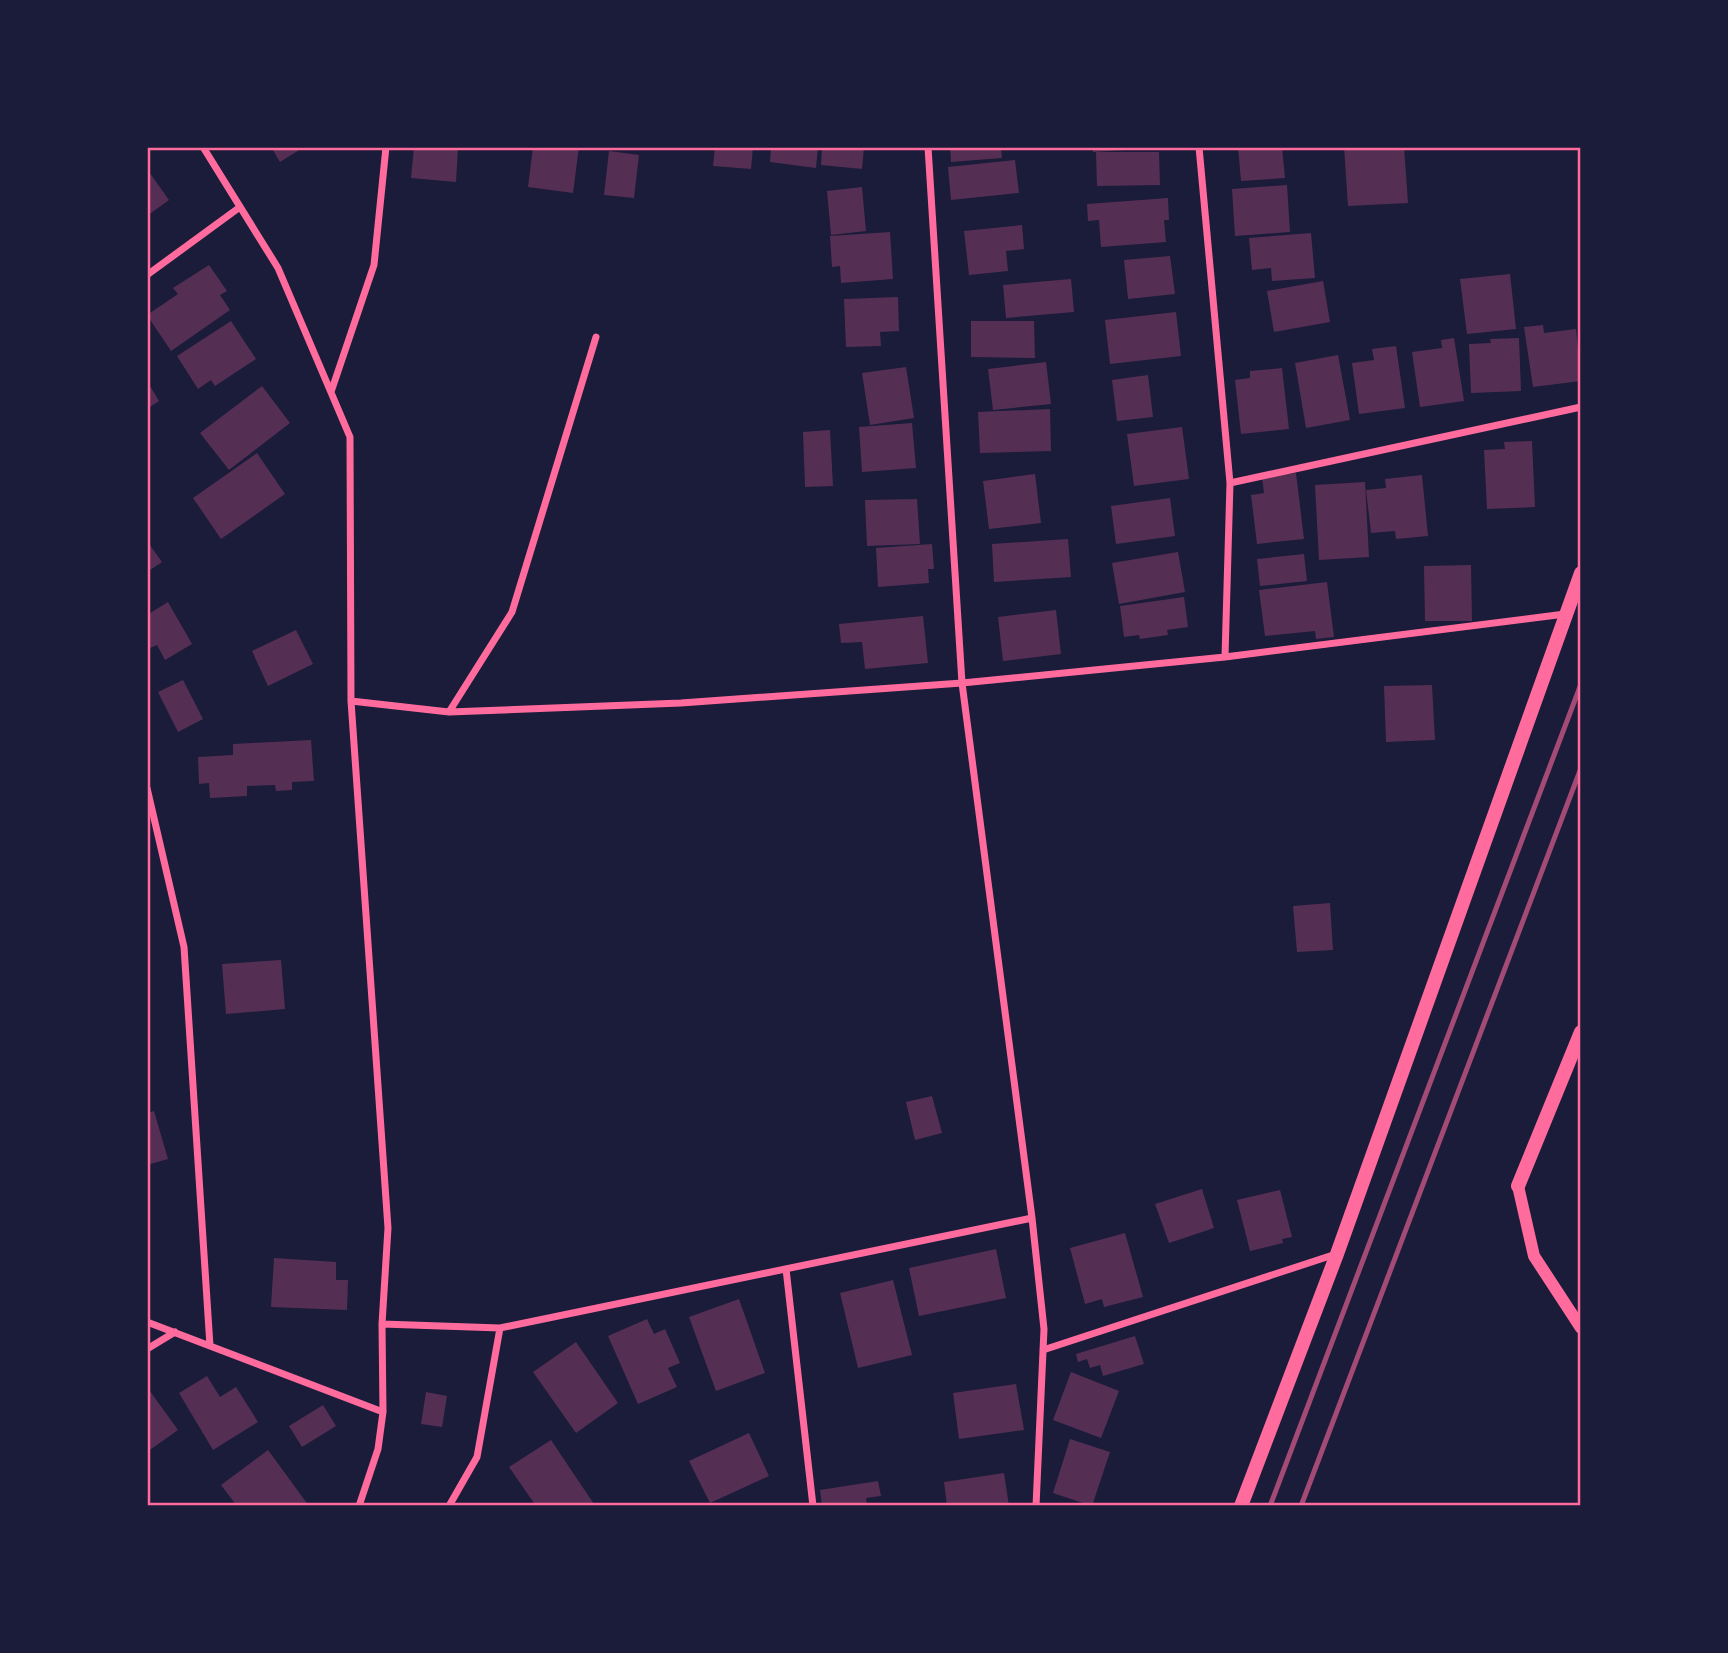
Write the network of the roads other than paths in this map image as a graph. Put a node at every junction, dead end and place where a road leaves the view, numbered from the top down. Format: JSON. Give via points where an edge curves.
{"nodes":[{"id":1,"x":203,"y":147,"type":"edge"},
{"id":2,"x":386,"y":147,"type":"edge"},
{"id":3,"x":928,"y":147,"type":"edge"},
{"id":4,"x":1199,"y":147,"type":"edge"},
{"id":5,"x":240,"y":207,"type":"junction"},
{"id":6,"x":147,"y":275,"type":"edge"},
{"id":7,"x":596,"y":337,"type":"dead end"},
{"id":8,"x":331,"y":392,"type":"junction"},
{"id":9,"x":1581,"y":407,"type":"edge"},
{"id":10,"x":1230,"y":483,"type":"junction"},
{"id":11,"x":1581,"y":573,"type":"edge"},
{"id":12,"x":1565,"y":614,"type":"junction"},
{"id":13,"x":1225,"y":657,"type":"junction"},
{"id":14,"x":962,"y":683,"type":"junction"},
{"id":15,"x":351,"y":701,"type":"junction"},
{"id":16,"x":449,"y":712,"type":"junction"},
{"id":17,"x":147,"y":788,"type":"edge"},
{"id":18,"x":1581,"y":1032,"type":"edge"},
{"id":19,"x":1518,"y":1186,"type":"joint"},
{"id":20,"x":1032,"y":1218,"type":"junction"},
{"id":21,"x":1337,"y":1254,"type":"junction"},
{"id":22,"x":786,"y":1269,"type":"junction"},
{"id":23,"x":147,"y":1322,"type":"edge"},
{"id":24,"x":382,"y":1324,"type":"junction"},
{"id":25,"x":500,"y":1328,"type":"junction"},
{"id":26,"x":1581,"y":1328,"type":"edge"},
{"id":27,"x":174,"y":1332,"type":"junction"},
{"id":28,"x":210,"y":1346,"type":"junction"},
{"id":29,"x":147,"y":1349,"type":"edge"},
{"id":30,"x":1043,"y":1350,"type":"junction"},
{"id":31,"x":383,"y":1412,"type":"junction"},
{"id":32,"x":359,"y":1506,"type":"edge"},
{"id":33,"x":449,"y":1506,"type":"edge"},
{"id":34,"x":813,"y":1506,"type":"edge"},
{"id":35,"x":1036,"y":1506,"type":"edge"},
{"id":36,"x":1241,"y":1506,"type":"edge"}],
"edges":[{"from":1,"to":5,"type":"street"},
{"from":2,"to":8,"type":"street","via":[[374,265]]},
{"from":3,"to":14,"type":"street"},
{"from":4,"to":10,"type":"street"},
{"from":5,"to":6,"type":"street"},
{"from":5,"to":8,"type":"street","via":[[278,268]]},
{"from":7,"to":16,"type":"street","via":[[512,612]]},
{"from":8,"to":15,"type":"street","via":[[350,437]]},
{"from":9,"to":10,"type":"street"},
{"from":10,"to":13,"type":"street"},
{"from":11,"to":12,"type":"main road"},
{"from":12,"to":13,"type":"street"},
{"from":12,"to":21,"type":"main road"},
{"from":13,"to":14,"type":"street"},
{"from":14,"to":16,"type":"street","via":[[681,704]]},
{"from":14,"to":20,"type":"street"},
{"from":15,"to":16,"type":"street"},
{"from":15,"to":24,"type":"street","via":[[388,1228]]},
{"from":17,"to":28,"type":"street","via":[[184,947]]},
{"from":18,"to":19,"type":"main road"},
{"from":19,"to":26,"type":"street","via":[[1534,1256]]},
{"from":20,"to":22,"type":"street"},
{"from":20,"to":30,"type":"street"},
{"from":21,"to":30,"type":"street"},
{"from":21,"to":36,"type":"main road"},
{"from":22,"to":25,"type":"street"},
{"from":22,"to":34,"type":"street"},
{"from":23,"to":27,"type":"street"},
{"from":24,"to":25,"type":"street"},
{"from":24,"to":31,"type":"street"},
{"from":25,"to":33,"type":"street","via":[[477,1457]]},
{"from":27,"to":28,"type":"street"},
{"from":27,"to":29,"type":"street"},
{"from":28,"to":31,"type":"street"},
{"from":30,"to":35,"type":"street"},
{"from":31,"to":32,"type":"street","via":[[378,1449]]}]}
